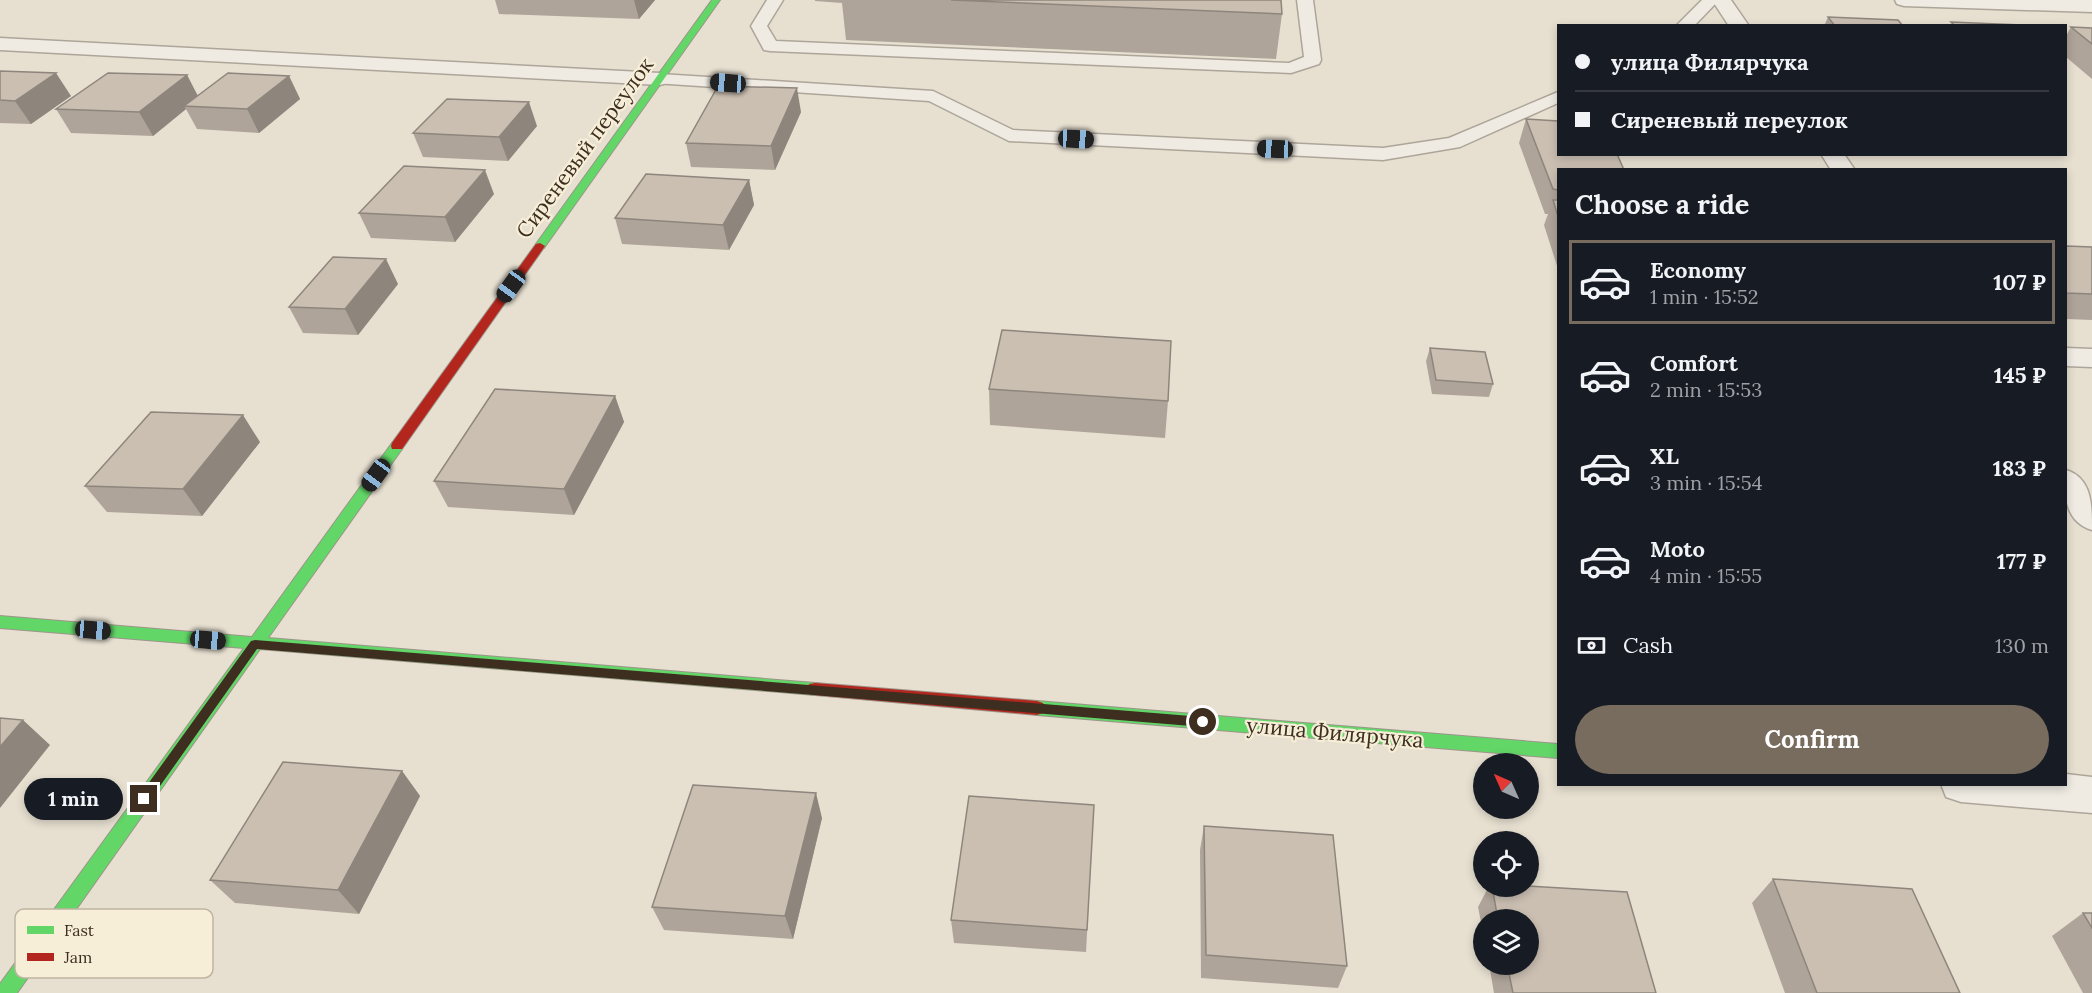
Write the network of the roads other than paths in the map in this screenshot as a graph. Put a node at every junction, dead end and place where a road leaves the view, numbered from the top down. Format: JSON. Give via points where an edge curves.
{"nodes":[{"id":1,"x":716,"y":0,"type":"edge"},
{"id":2,"x":775,"y":0,"type":"edge"},
{"id":3,"x":1305,"y":0,"type":"edge"},
{"id":4,"x":1710,"y":0,"type":"edge"},
{"id":5,"x":1721,"y":0,"type":"edge"},
{"id":6,"x":1904,"y":0,"type":"edge"},
{"id":7,"x":2092,"y":6,"type":"edge"},
{"id":8,"x":1686,"y":24,"type":"edge"},
{"id":9,"x":1738,"y":24,"type":"edge"},
{"id":10,"x":0,"y":44,"type":"edge"},
{"id":11,"x":660,"y":79,"type":"junction"},
{"id":12,"x":1557,"y":97,"type":"edge"},
{"id":13,"x":2067,"y":357,"type":"edge"},
{"id":14,"x":2092,"y":358,"type":"edge"},
{"id":15,"x":2067,"y":482,"type":"edge"},
{"id":16,"x":2092,"y":518,"type":"edge"},
{"id":17,"x":0,"y":622,"type":"edge"},
{"id":18,"x":255,"y":644,"type":"junction"},
{"id":19,"x":1557,"y":752,"type":"edge"},
{"id":20,"x":1985,"y":786,"type":"edge"},
{"id":21,"x":2092,"y":795,"type":"edge"},
{"id":22,"x":65,"y":909,"type":"edge"},
{"id":23,"x":16,"y":978,"type":"edge"},
{"id":24,"x":5,"y":993,"type":"edge"}],
"edges":[{"from":1,"to":11,"type":"street","name":"Сиреневый переулок"},
{"from":2,"to":3,"type":"lane","via":[[759,26],[770,46],[1291,68],[1313,60]]},
{"from":4,"to":8,"type":"lane"},
{"from":5,"to":9,"type":"street"},
{"from":6,"to":7,"type":"street"},
{"from":10,"to":11,"type":"street"},
{"from":11,"to":12,"type":"lane","via":[[933,96],[1008,135],[1383,154],[1453,143]]},
{"from":11,"to":18,"type":"street","name":"Сиреневый переулок"},
{"from":13,"to":14,"type":"street"},
{"from":15,"to":16,"type":"street"},
{"from":17,"to":18,"type":"street","name":"улица Филярчука"},
{"from":18,"to":19,"type":"street","name":"улица Филярчука"},
{"from":18,"to":22,"type":"street","name":"Сиреневый переулок"},
{"from":20,"to":21,"type":"street"},
{"from":23,"to":24,"type":"street","name":"Сиреневый переулок"}]}
